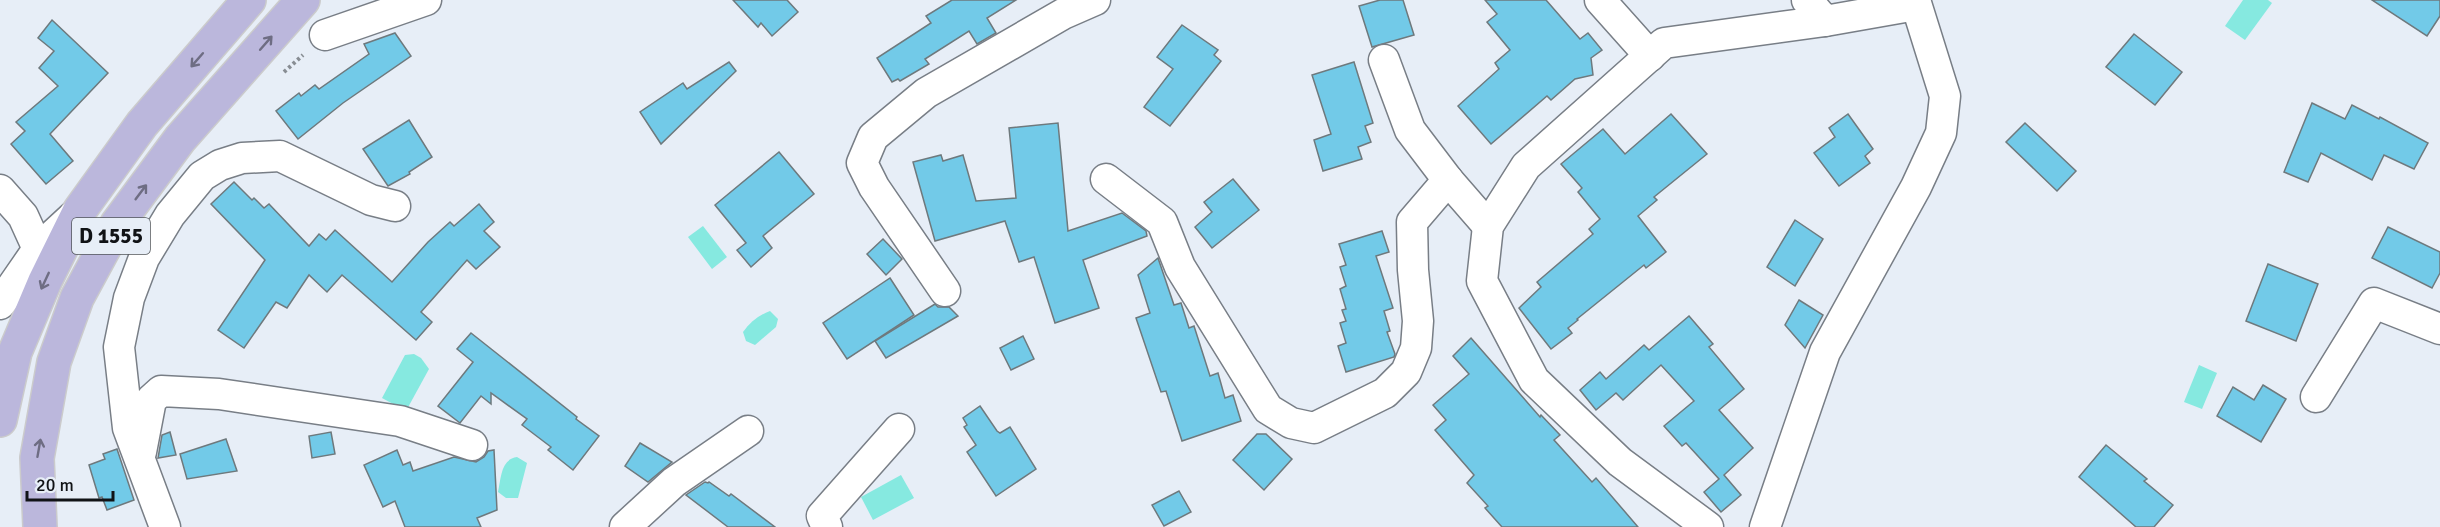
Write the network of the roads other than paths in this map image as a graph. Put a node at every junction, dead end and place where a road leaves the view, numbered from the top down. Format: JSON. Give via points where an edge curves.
{"nodes":[{"id":1,"x":249,"y":0,"type":"edge"},
{"id":2,"x":303,"y":0,"type":"edge"},
{"id":3,"x":426,"y":0,"type":"edge"},
{"id":4,"x":1095,"y":0,"type":"edge"},
{"id":5,"x":1600,"y":0,"type":"edge"},
{"id":6,"x":1916,"y":2,"type":"edge"},
{"id":7,"x":1816,"y":10,"type":"edge"},
{"id":8,"x":325,"y":35,"type":"road end"},
{"id":9,"x":1650,"y":56,"type":"junction"},
{"id":10,"x":1384,"y":60,"type":"dead end"},
{"id":11,"x":1107,"y":179,"type":"dead end"},
{"id":12,"x":1448,"y":180,"type":"junction"},
{"id":13,"x":0,"y":190,"type":"edge"},
{"id":14,"x":395,"y":206,"type":"dead end"},
{"id":15,"x":80,"y":210,"type":"junction"},
{"id":16,"x":1488,"y":226,"type":"junction"},
{"id":17,"x":38,"y":249,"type":"junction"},
{"id":18,"x":945,"y":291,"type":"dead end"},
{"id":19,"x":0,"y":304,"type":"edge"},
{"id":20,"x":2440,"y":329,"type":"edge"},
{"id":21,"x":2316,"y":397,"type":"dead end"},
{"id":22,"x":0,"y":420,"type":"edge"},
{"id":23,"x":899,"y":429,"type":"dead end"},
{"id":24,"x":748,"y":431,"type":"dead end"},
{"id":25,"x":472,"y":445,"type":"dead end"},
{"id":26,"x":140,"y":460,"type":"junction"},
{"id":27,"x":40,"y":527,"type":"edge"},
{"id":28,"x":165,"y":527,"type":"edge"},
{"id":29,"x":625,"y":527,"type":"edge"},
{"id":30,"x":827,"y":527,"type":"edge"},
{"id":31,"x":1708,"y":527,"type":"edge"},
{"id":32,"x":1765,"y":527,"type":"edge"}],
"edges":[{"from":1,"to":15,"type":"main road","number":"D 1555","one_way":true,"via":[[142,124]]},
{"from":27,"to":2,"type":"main road","number":"D 1555","one_way":true,"via":[[37,458],[54,362],[77,298],[117,224],[180,140]]},
{"from":3,"to":8,"type":"street"},
{"from":4,"to":18,"type":"street","via":[[1063,14],[926,93],[873,137],[862,163],[874,188]]},
{"from":5,"to":9,"type":"street"},
{"from":6,"to":7,"type":"street"},
{"from":6,"to":32,"type":"street","via":[[1945,96],[1941,133],[1916,187],[1825,352]]},
{"from":7,"to":9,"type":"street","via":[[1664,44]]},
{"from":9,"to":16,"type":"street","via":[[1526,166]]},
{"from":10,"to":12,"type":"street","via":[[1410,130]]},
{"from":11,"to":12,"type":"street","via":[[1162,222],[1180,267],[1268,409],[1291,423],[1314,428],[1384,393],[1406,372],[1416,348],[1418,321],[1412,222]]},
{"from":12,"to":16,"type":"street"},
{"from":13,"to":17,"type":"street","via":[[22,216]]},
{"from":14,"to":26,"type":"street","via":[[371,200],[280,156],[242,158],[202,176],[170,215],[149,250],[129,298],[120,347],[128,428]]},
{"from":15,"to":17,"type":"street"},
{"from":15,"to":22,"type":"main road","number":"D 1555","one_way":true,"via":[[15,352]]},
{"from":16,"to":31,"type":"street","via":[[1482,281],[1534,380],[1620,462]]},
{"from":17,"to":19,"type":"street"},
{"from":20,"to":21,"type":"street","via":[[2373,303]]},
{"from":23,"to":30,"type":"street","via":[[822,516]]},
{"from":24,"to":29,"type":"street","via":[[674,482]]},
{"from":25,"to":26,"type":"street","via":[[400,421],[219,394],[161,391],[151,400]]},
{"from":26,"to":28,"type":"street"}]}
